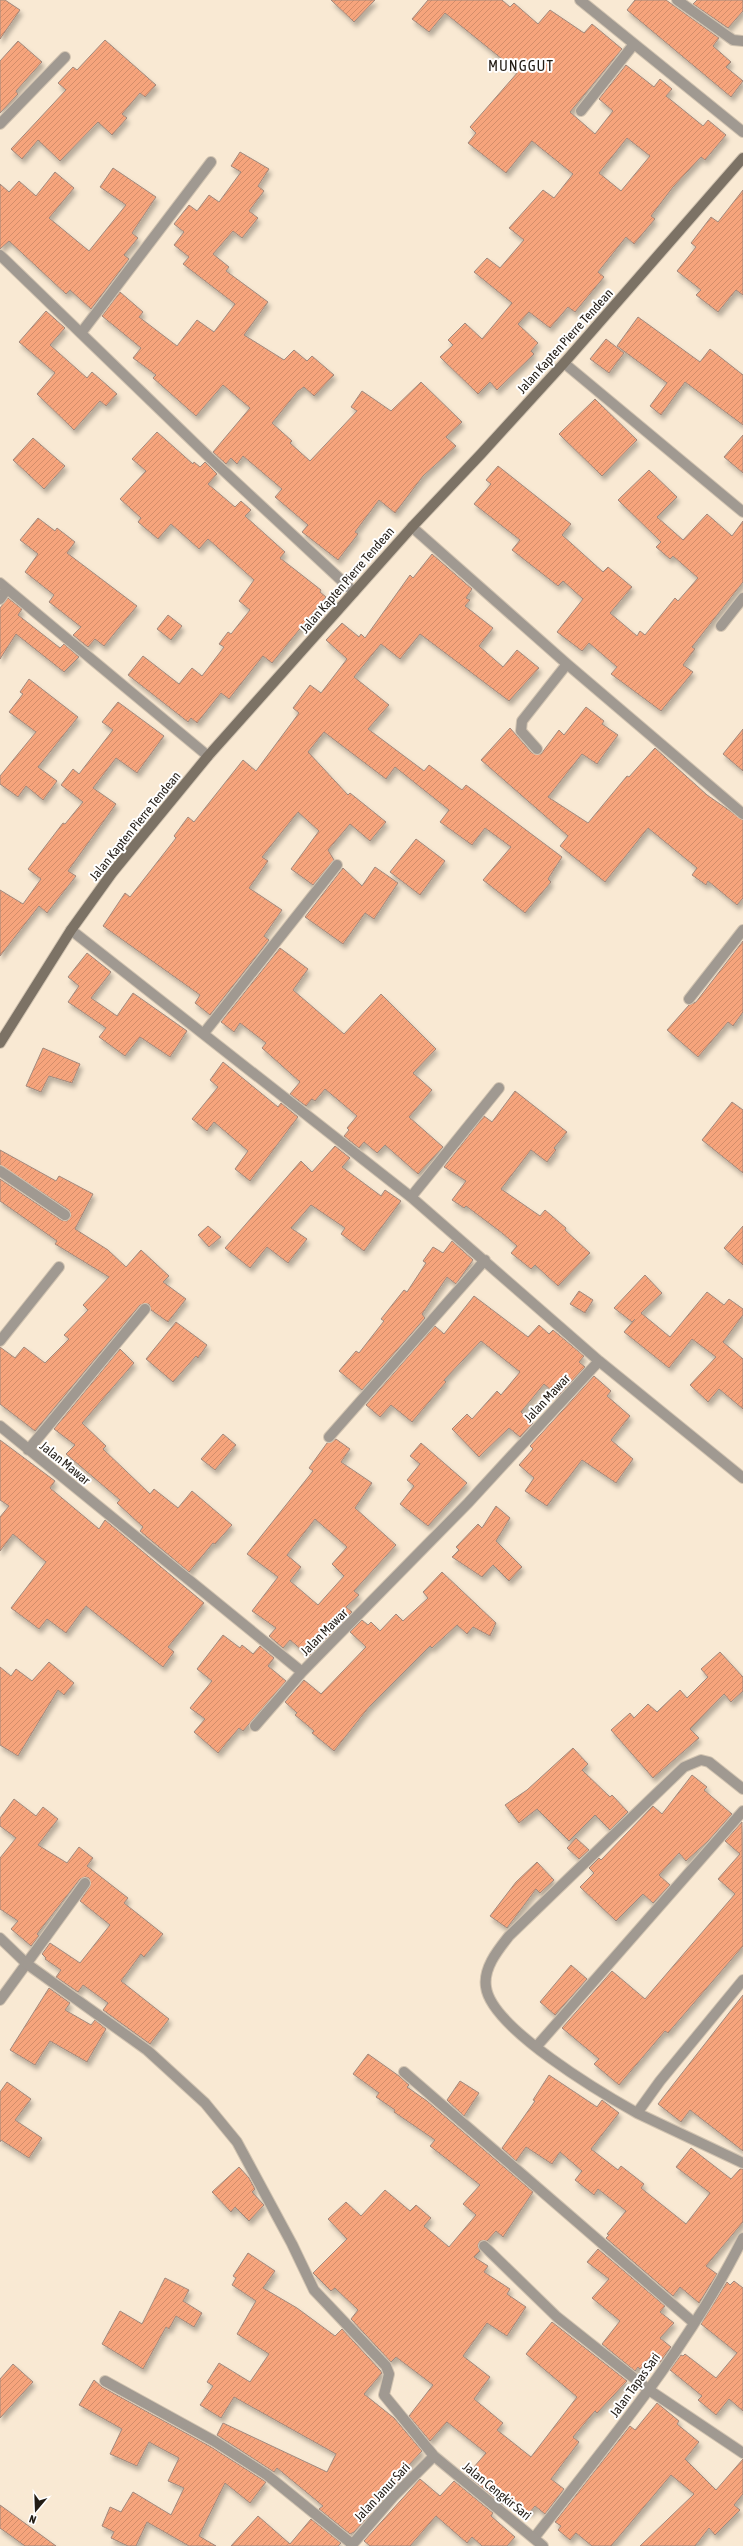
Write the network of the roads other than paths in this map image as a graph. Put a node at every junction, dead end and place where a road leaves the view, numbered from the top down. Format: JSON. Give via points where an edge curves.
{"nodes":[{"id":1,"x":580,"y":0,"type":"edge"},
{"id":2,"x":677,"y":0,"type":"edge"},
{"id":3,"x":743,"y":41,"type":"edge"},
{"id":4,"x":634,"y":44,"type":"junction"},
{"id":5,"x":65,"y":57,"type":"dead end"},
{"id":6,"x":581,"y":111,"type":"dead end"},
{"id":7,"x":0,"y":124,"type":"edge"},
{"id":8,"x":743,"y":132,"type":"edge"},
{"id":9,"x":743,"y":158,"type":"edge"},
{"id":10,"x":211,"y":162,"type":"dead end"},
{"id":11,"x":0,"y":255,"type":"edge"},
{"id":12,"x":81,"y":333,"type":"junction"},
{"id":13,"x":564,"y":362,"type":"junction"},
{"id":14,"x":743,"y":512,"type":"edge"},
{"id":15,"x":412,"y":527,"type":"junction"},
{"id":16,"x":4,"y":586,"type":"edge"},
{"id":17,"x":354,"y":592,"type":"junction"},
{"id":18,"x":743,"y":598,"type":"edge"},
{"id":19,"x":0,"y":599,"type":"edge"},
{"id":20,"x":721,"y":626,"type":"dead end"},
{"id":21,"x":567,"y":664,"type":"junction"},
{"id":22,"x":537,"y":749,"type":"dead end"},
{"id":23,"x":208,"y":756,"type":"junction"},
{"id":24,"x":743,"y":814,"type":"edge"},
{"id":25,"x":337,"y":865,"type":"dead end"},
{"id":26,"x":71,"y":930,"type":"junction"},
{"id":27,"x":743,"y":930,"type":"edge"},
{"id":28,"x":689,"y":999,"type":"dead end"},
{"id":29,"x":204,"y":1033,"type":"junction"},
{"id":30,"x":0,"y":1043,"type":"edge"},
{"id":31,"x":499,"y":1088,"type":"dead end"},
{"id":32,"x":0,"y":1171,"type":"edge"},
{"id":33,"x":411,"y":1197,"type":"junction"},
{"id":34,"x":64,"y":1215,"type":"dead end"},
{"id":35,"x":485,"y":1260,"type":"junction"},
{"id":36,"x":59,"y":1267,"type":"dead end"},
{"id":37,"x":145,"y":1309,"type":"dead end"},
{"id":38,"x":0,"y":1341,"type":"edge"},
{"id":39,"x":599,"y":1361,"type":"junction"},
{"id":40,"x":0,"y":1426,"type":"edge"},
{"id":41,"x":329,"y":1437,"type":"dead end"},
{"id":42,"x":28,"y":1450,"type":"junction"},
{"id":43,"x":743,"y":1478,"type":"edge"},
{"id":44,"x":302,"y":1672,"type":"junction"},
{"id":45,"x":254,"y":1726,"type":"dead end"},
{"id":46,"x":743,"y":1789,"type":"edge"},
{"id":47,"x":743,"y":1811,"type":"edge"},
{"id":48,"x":85,"y":1883,"type":"dead end"},
{"id":49,"x":0,"y":1938,"type":"edge"},
{"id":50,"x":27,"y":1964,"type":"junction"},
{"id":51,"x":743,"y":1980,"type":"edge"},
{"id":52,"x":0,"y":2000,"type":"edge"},
{"id":53,"x":536,"y":2047,"type":"junction"},
{"id":54,"x":404,"y":2072,"type":"dead end"},
{"id":55,"x":638,"y":2113,"type":"junction"},
{"id":56,"x":743,"y":2163,"type":"edge"},
{"id":57,"x":743,"y":2238,"type":"edge"},
{"id":58,"x":484,"y":2246,"type":"dead end"},
{"id":59,"x":694,"y":2323,"type":"junction"},
{"id":60,"x":105,"y":2381,"type":"dead end"},
{"id":61,"x":649,"y":2390,"type":"junction"},
{"id":62,"x":743,"y":2453,"type":"edge"},
{"id":63,"x":434,"y":2456,"type":"junction"},
{"id":64,"x":534,"y":2538,"type":"junction"},
{"id":65,"x":351,"y":2545,"type":"edge"},
{"id":66,"x":543,"y":2546,"type":"edge"}],
"edges":[{"from":1,"to":4,"type":"street"},
{"from":2,"to":3,"type":"street","via":[[728,37]]},
{"from":4,"to":6,"type":"street"},
{"from":4,"to":8,"type":"street"},
{"from":5,"to":7,"type":"street"},
{"from":9,"to":13,"type":"main road","name":"Jalan Kapten Pierre Tendean"},
{"from":10,"to":12,"type":"street"},
{"from":11,"to":12,"type":"street"},
{"from":12,"to":17,"type":"street"},
{"from":13,"to":14,"type":"street"},
{"from":13,"to":15,"type":"main road","name":"Jalan Kapten Pierre Tendean"},
{"from":15,"to":17,"type":"main road","name":"Jalan Kapten Pierre Tendean"},
{"from":15,"to":21,"type":"street"},
{"from":16,"to":19,"type":"street"},
{"from":16,"to":23,"type":"street"},
{"from":17,"to":23,"type":"main road","name":"Jalan Kapten Pierre Tendean"},
{"from":18,"to":20,"type":"street"},
{"from":21,"to":22,"type":"street","via":[[522,721],[521,731]]},
{"from":21,"to":24,"type":"street"},
{"from":23,"to":26,"type":"main road","name":"Jalan Kapten Pierre Tendean","via":[[112,873]]},
{"from":25,"to":29,"type":"street"},
{"from":26,"to":29,"type":"street"},
{"from":26,"to":30,"type":"main road","name":"Jalan Kapten Pierre Tendean"},
{"from":27,"to":28,"type":"street"},
{"from":29,"to":33,"type":"street"},
{"from":31,"to":33,"type":"street"},
{"from":32,"to":34,"type":"street"},
{"from":33,"to":35,"type":"street"},
{"from":35,"to":39,"type":"street"},
{"from":35,"to":41,"type":"street"},
{"from":36,"to":38,"type":"street"},
{"from":37,"to":42,"type":"street"},
{"from":39,"to":43,"type":"street"},
{"from":39,"to":44,"type":"street","name":"Jalan Mawar","via":[[468,1503]]},
{"from":40,"to":42,"type":"street","name":"Jalan Mawar"},
{"from":42,"to":44,"type":"street","name":"Jalan Mawar"},
{"from":44,"to":45,"type":"street"},
{"from":46,"to":53,"type":"street","via":[[709,1762],[701,1760],[684,1767],[576,1874],[528,1916],[499,1948],[486,1975],[486,1988],[502,2015]]},
{"from":47,"to":53,"type":"street"},
{"from":48,"to":50,"type":"street","via":[[53,1924]]},
{"from":49,"to":50,"type":"street"},
{"from":50,"to":52,"type":"street"},
{"from":50,"to":63,"type":"street","name":"Jalan Cengkir Sari","via":[[147,2050],[206,2103],[236,2142],[314,2290],[386,2366],[389,2374],[384,2395]]},
{"from":51,"to":55,"type":"street","via":[[660,2081]]},
{"from":53,"to":55,"type":"street","via":[[588,2085]]},
{"from":54,"to":59,"type":"street"},
{"from":55,"to":56,"type":"street"},
{"from":57,"to":59,"type":"street","name":"Jalan Tapas Sari"},
{"from":58,"to":61,"type":"street","via":[[557,2317]]},
{"from":59,"to":61,"type":"street","name":"Jalan Tapas Sari"},
{"from":60,"to":65,"type":"street","via":[[208,2437],[267,2475]]},
{"from":61,"to":62,"type":"street"},
{"from":61,"to":64,"type":"street","name":"Jalan Tapas Sari"},
{"from":63,"to":64,"type":"street","name":"Jalan Cengkir Sari"},
{"from":63,"to":65,"type":"street","name":"Jalan Janur Sari","via":[[393,2497]]},
{"from":64,"to":66,"type":"street","name":"Jalan Cengkir Sari"}]}
